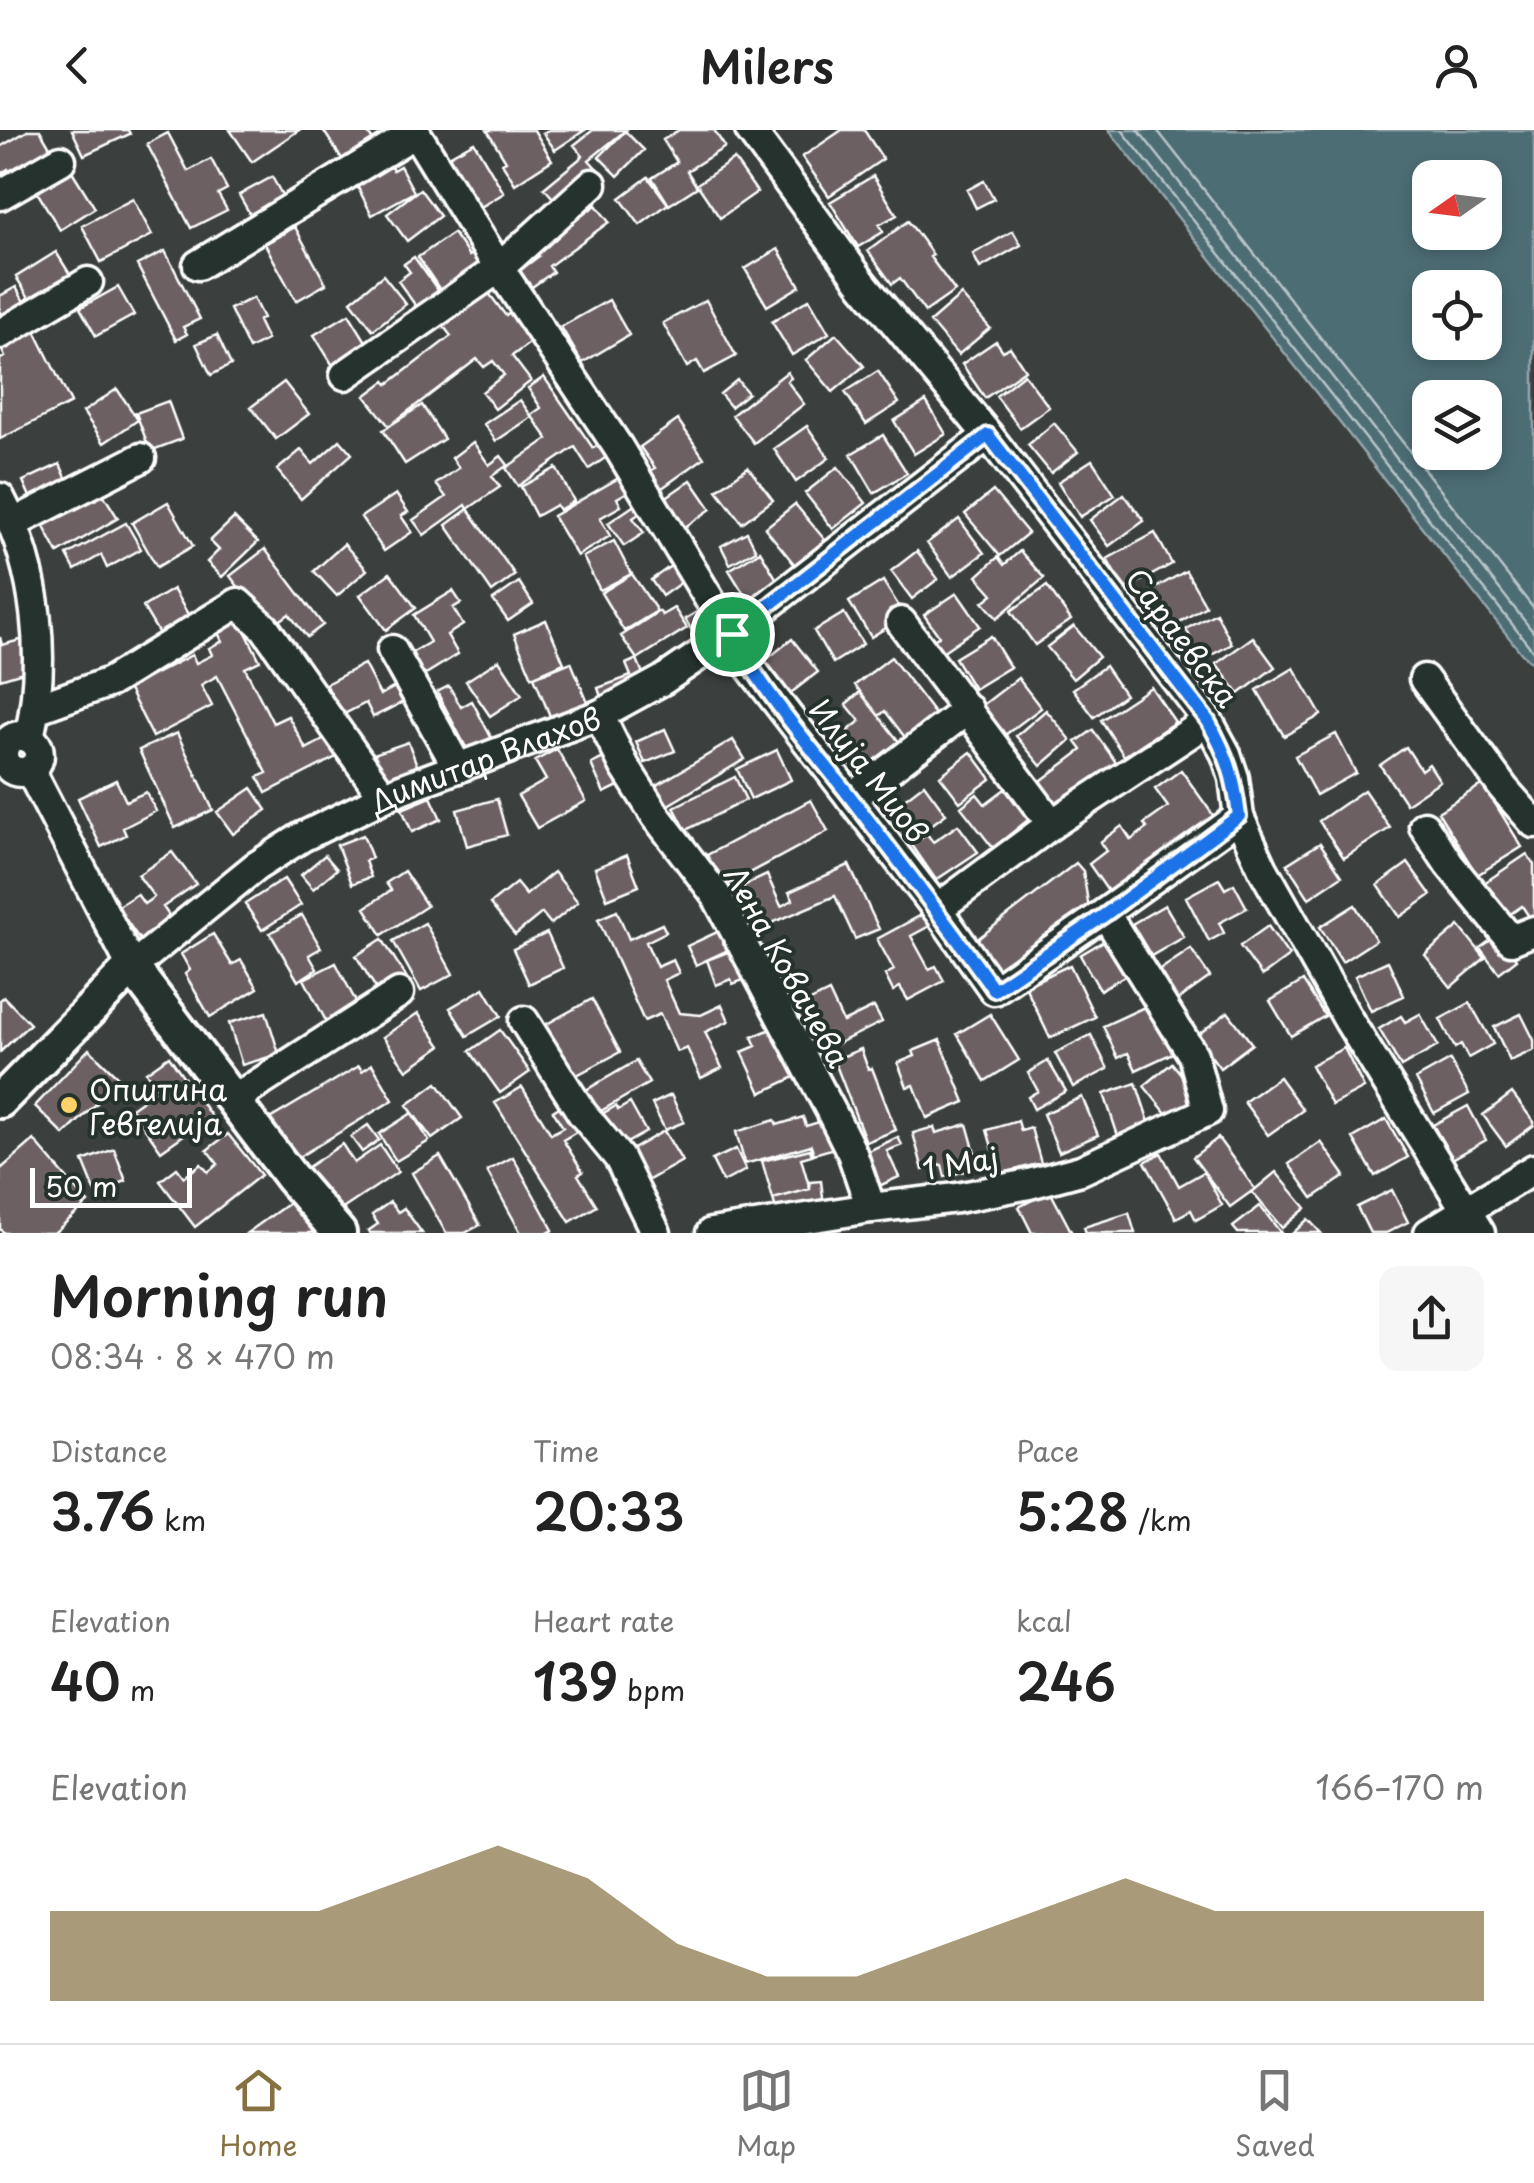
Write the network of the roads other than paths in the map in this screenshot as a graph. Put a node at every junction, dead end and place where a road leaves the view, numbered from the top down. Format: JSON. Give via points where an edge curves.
{"nodes":[{"id":1,"x":750,"y":130,"type":"edge"},
{"id":2,"x":414,"y":132,"type":"edge"},
{"id":3,"x":61,"y":160,"type":"dead end"},
{"id":4,"x":592,"y":184,"type":"dead end"},
{"id":5,"x":0,"y":195,"type":"edge"},
{"id":6,"x":198,"y":266,"type":"dead end"},
{"id":7,"x":499,"y":268,"type":"junction"},
{"id":8,"x":88,"y":282,"type":"dead end"},
{"id":9,"x":0,"y":334,"type":"edge"},
{"id":10,"x":345,"y":375,"type":"dead end"},
{"id":11,"x":988,"y":435,"type":"junction"},
{"id":12,"x":141,"y":458,"type":"dead end"},
{"id":13,"x":0,"y":498,"type":"edge"},
{"id":14,"x":14,"y":523,"type":"junction"},
{"id":15,"x":901,"y":622,"type":"dead end"},
{"id":16,"x":732,"y":634,"type":"junction"},
{"id":17,"x":392,"y":650,"type":"dead end"},
{"id":18,"x":1424,"y":679,"type":"dead end"},
{"id":19,"x":35,"y":709,"type":"junction"},
{"id":20,"x":968,"y":710,"type":"junction"},
{"id":21,"x":599,"y":714,"type":"junction"},
{"id":22,"x":1208,"y":721,"type":"junction"},
{"id":23,"x":11,"y":746,"type":"edge"},
{"id":24,"x":458,"y":768,"type":"junction"},
{"id":25,"x":384,"y":797,"type":"junction"},
{"id":26,"x":850,"y":798,"type":"junction"},
{"id":27,"x":1239,"y":816,"type":"junction"},
{"id":28,"x":1534,"y":823,"type":"edge"},
{"id":29,"x":1052,"y":824,"type":"junction"},
{"id":30,"x":1424,"y":826,"type":"dead end"},
{"id":31,"x":937,"y":909,"type":"junction"},
{"id":32,"x":1106,"y":914,"type":"junction"},
{"id":33,"x":1534,"y":931,"type":"edge"},
{"id":34,"x":132,"y":967,"type":"junction"},
{"id":35,"x":399,"y":994,"type":"dead end"},
{"id":36,"x":524,"y":1022,"type":"dead end"},
{"id":37,"x":0,"y":1100,"type":"edge"},
{"id":38,"x":234,"y":1100,"type":"junction"},
{"id":39,"x":1534,"y":1169,"type":"edge"},
{"id":40,"x":871,"y":1208,"type":"junction"},
{"id":41,"x":1472,"y":1221,"type":"edge"},
{"id":42,"x":339,"y":1233,"type":"edge"},
{"id":43,"x":656,"y":1233,"type":"edge"},
{"id":44,"x":711,"y":1233,"type":"edge"},
{"id":45,"x":1430,"y":1233,"type":"edge"}],
"edges":[{"from":1,"to":11,"type":"street","name":"Сараевска","via":[[863,284]]},
{"from":2,"to":6,"type":"street"},
{"from":2,"to":7,"type":"street","name":"Илија Миов"},
{"from":3,"to":5,"type":"street"},
{"from":4,"to":7,"type":"street"},
{"from":7,"to":10,"type":"street"},
{"from":7,"to":16,"type":"street","name":"Илија Миов"},
{"from":8,"to":9,"type":"street"},
{"from":11,"to":16,"type":"street","name":"Димитар Влахов"},
{"from":11,"to":22,"type":"street","name":"Сараевска"},
{"from":12,"to":14,"type":"street"},
{"from":13,"to":14,"type":"street"},
{"from":14,"to":19,"type":"street","via":[[32,589]]},
{"from":15,"to":20,"type":"street"},
{"from":16,"to":21,"type":"street","name":"Димитар Влахов"},
{"from":16,"to":26,"type":"street","name":"Илија Миов"},
{"from":17,"to":24,"type":"street"},
{"from":18,"to":28,"type":"street"},
{"from":19,"to":23,"type":"street"},
{"from":19,"to":25,"type":"street","via":[[110,682],[238,603],[265,628]]},
{"from":20,"to":26,"type":"street"},
{"from":20,"to":29,"type":"street"},
{"from":21,"to":24,"type":"street","name":"Димитар Влахов"},
{"from":21,"to":40,"type":"street","name":"Лена Ковачева","via":[[656,816],[716,896],[852,1153]]},
{"from":22,"to":27,"type":"street","name":"Сараевска","via":[[1234,778]]},
{"from":22,"to":29,"type":"street"},
{"from":23,"to":34,"type":"street","via":[[3,757],[8,767],[30,770]]},
{"from":24,"to":25,"type":"street","name":"Димитар Влахов"},
{"from":25,"to":34,"type":"street","name":"Димитар Влахов","via":[[255,867]]},
{"from":26,"to":31,"type":"street","name":"Илија Миов"},
{"from":27,"to":32,"type":"street","name":"Илија Миов"},
{"from":27,"to":41,"type":"street","name":"Сараевска","via":[[1350,1021]]},
{"from":29,"to":31,"type":"street"},
{"from":30,"to":33,"type":"street","via":[[1512,940]]},
{"from":31,"to":32,"type":"street","name":"Илија Миов","via":[[994,990]]},
{"from":32,"to":40,"type":"street","name":"1 Мај","via":[[1193,1055],[1208,1112],[1081,1170],[957,1198]]},
{"from":34,"to":37,"type":"main road","name":"Димитар Влахов"},
{"from":34,"to":38,"type":"main road"},
{"from":35,"to":38,"type":"street"},
{"from":36,"to":43,"type":"street","via":[[582,1113],[620,1158]]},
{"from":38,"to":42,"type":"main road"},
{"from":39,"to":41,"type":"street"},
{"from":40,"to":44,"type":"street","name":"1 Мај"},
{"from":41,"to":45,"type":"street"}]}
